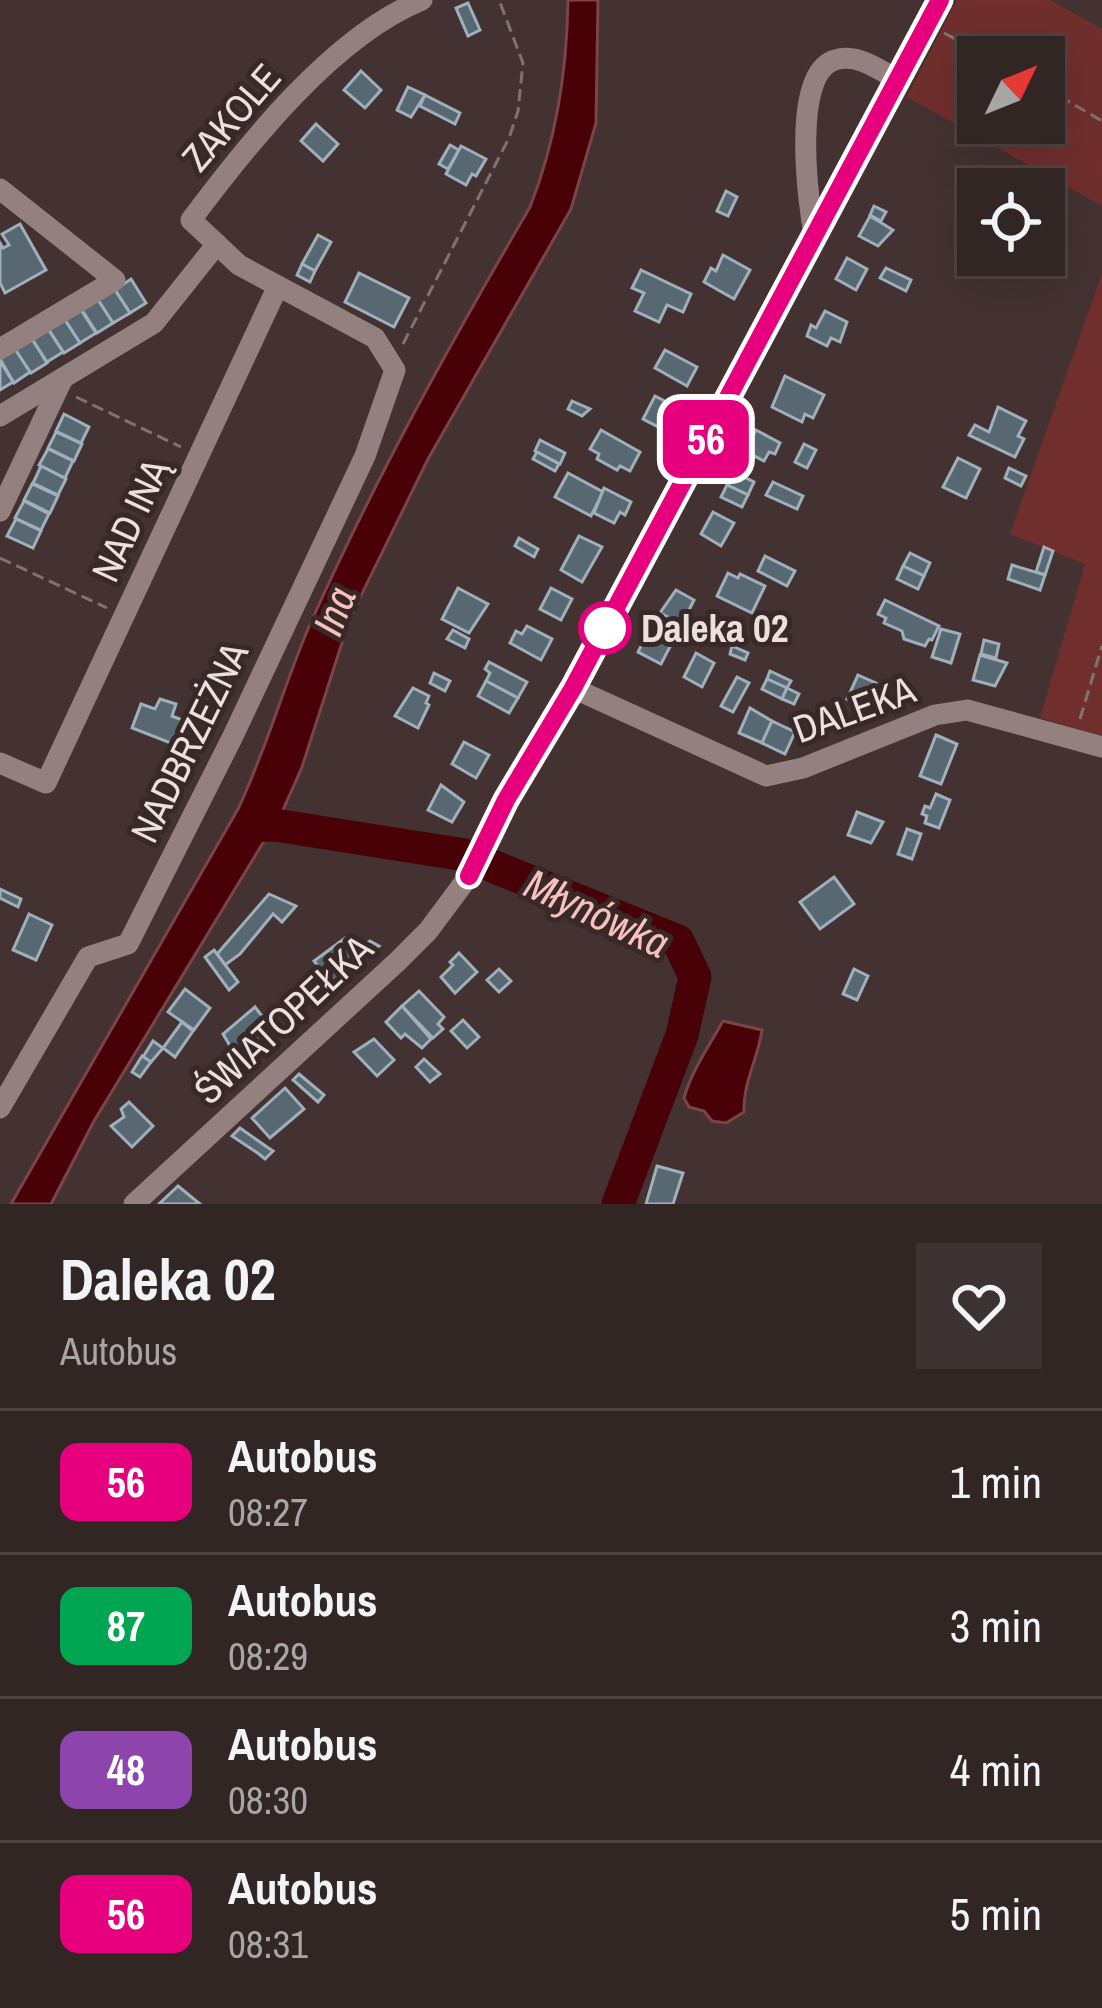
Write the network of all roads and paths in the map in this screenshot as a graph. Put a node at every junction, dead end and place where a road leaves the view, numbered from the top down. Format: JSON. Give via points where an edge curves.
{"nodes":[{"id":1,"x":422,"y":0,"type":"edge"},
{"id":2,"x":499,"y":0,"type":"edge"},
{"id":3,"x":940,"y":0,"type":"edge"},
{"id":4,"x":927,"y":23,"type":"junction"},
{"id":5,"x":957,"y":39,"type":"edge"},
{"id":6,"x":896,"y":80,"type":"junction"},
{"id":7,"x":1065,"y":99,"type":"edge"},
{"id":8,"x":1102,"y":121,"type":"edge"},
{"id":9,"x":3,"y":196,"type":"edge"},
{"id":10,"x":814,"y":235,"type":"junction"},
{"id":11,"x":217,"y":244,"type":"junction"},
{"id":12,"x":278,"y":286,"type":"junction"},
{"id":13,"x":0,"y":349,"type":"edge"},
{"id":14,"x":395,"y":370,"type":"junction"},
{"id":15,"x":61,"y":383,"type":"junction"},
{"id":16,"x":0,"y":416,"type":"edge"},
{"id":17,"x":199,"y":456,"type":"junction"},
{"id":18,"x":0,"y":511,"type":"edge"},
{"id":19,"x":0,"y":558,"type":"edge"},
{"id":20,"x":124,"y":616,"type":"junction"},
{"id":21,"x":1102,"y":646,"type":"edge"},
{"id":22,"x":1092,"y":684,"type":"junction"},
{"id":23,"x":1102,"y":687,"type":"edge"},
{"id":24,"x":573,"y":688,"type":"junction"},
{"id":25,"x":1072,"y":739,"type":"junction"},
{"id":26,"x":1102,"y":747,"type":"edge"},
{"id":27,"x":0,"y":763,"type":"edge"},
{"id":28,"x":0,"y":1108,"type":"edge"},
{"id":29,"x":134,"y":1204,"type":"edge"}],
"edges":[{"from":1,"to":11,"type":"street","name":"ZAKOLE","via":[[332,57],[240,154],[191,220]]},
{"from":2,"to":14,"type":"path","via":[[524,63],[518,111]]},
{"from":3,"to":4,"type":"street","name":"ŚWIATOPEŁKA"},
{"from":4,"to":5,"type":"path"},
{"from":4,"to":6,"type":"street","name":"ŚWIATOPEŁKA"},
{"from":6,"to":10,"type":"street","name":"ŚWIATOPEŁKA"},
{"from":6,"to":10,"type":"street","via":[[851,59],[816,72],[807,142]]},
{"from":7,"to":8,"type":"path"},
{"from":9,"to":13,"type":"street","via":[[115,280]]},
{"from":10,"to":24,"type":"street","name":"ŚWIATOPEŁKA"},
{"from":11,"to":12,"type":"street"},
{"from":11,"to":15,"type":"street","via":[[154,323]]},
{"from":12,"to":14,"type":"street","via":[[375,338]]},
{"from":12,"to":17,"type":"street","name":"NAD INĄ"},
{"from":14,"to":28,"type":"street","name":"NADBRZEŻNA","via":[[365,456],[128,944],[88,957]]},
{"from":15,"to":16,"type":"street"},
{"from":15,"to":17,"type":"path"},
{"from":15,"to":18,"type":"street"},
{"from":17,"to":20,"type":"street","name":"NAD INĄ"},
{"from":19,"to":20,"type":"path"},
{"from":20,"to":27,"type":"street","name":"NAD INĄ","via":[[46,783]]},
{"from":21,"to":22,"type":"path"},
{"from":22,"to":23,"type":"path"},
{"from":22,"to":25,"type":"path"},
{"from":24,"to":25,"type":"street","name":"DALEKA","via":[[766,776],[967,710]]},
{"from":24,"to":29,"type":"street","name":"ŚWIATOPEŁKA","via":[[446,908]]},
{"from":25,"to":26,"type":"street","name":"DALEKA"}]}
